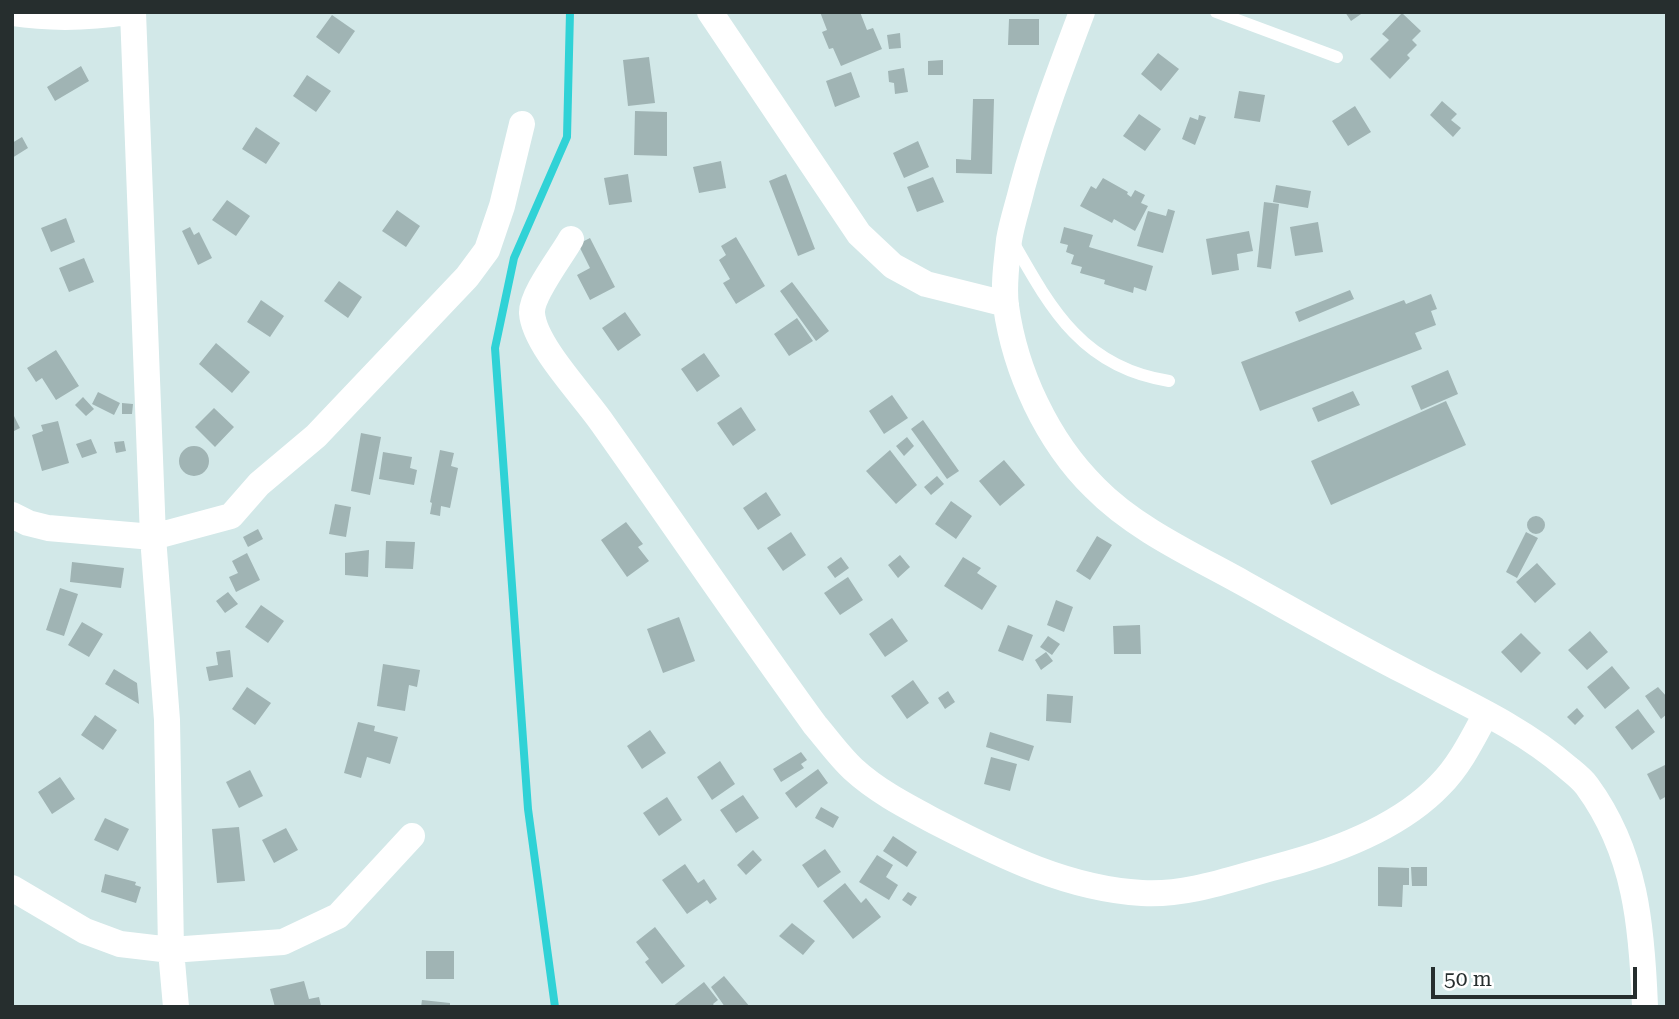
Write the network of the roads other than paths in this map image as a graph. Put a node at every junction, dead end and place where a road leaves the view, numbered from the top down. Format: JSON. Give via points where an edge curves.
{"nodes":[{"id":1,"x":131,"y":12,"type":"edge"},
{"id":2,"x":710,"y":12,"type":"edge"},
{"id":3,"x":1082,"y":12,"type":"edge"},
{"id":4,"x":1216,"y":12,"type":"edge"},
{"id":5,"x":20,"y":13,"type":"edge"},
{"id":6,"x":1337,"y":57,"type":"dead end"},
{"id":7,"x":522,"y":124,"type":"dead end"},
{"id":8,"x":1010,"y":235,"type":"junction"},
{"id":9,"x":571,"y":239,"type":"dead end"},
{"id":10,"x":1006,"y":304,"type":"junction"},
{"id":11,"x":1169,"y":381,"type":"dead end"},
{"id":12,"x":12,"y":515,"type":"edge"},
{"id":13,"x":153,"y":537,"type":"junction"},
{"id":14,"x":1486,"y":714,"type":"junction"},
{"id":15,"x":412,"y":836,"type":"dead end"},
{"id":16,"x":12,"y":888,"type":"edge"},
{"id":17,"x":171,"y":950,"type":"junction"},
{"id":18,"x":176,"y":1007,"type":"edge"},
{"id":19,"x":1645,"y":1007,"type":"edge"}],
"edges":[{"from":1,"to":5,"type":"street","via":[[94,17]]},
{"from":1,"to":13,"type":"street"},
{"from":2,"to":10,"type":"street","via":[[859,234],[892,266],[926,284]]},
{"from":3,"to":8,"type":"street","via":[[1037,135]]},
{"from":4,"to":6,"type":"lane"},
{"from":7,"to":13,"type":"street","via":[[487,250],[467,277],[316,436],[259,484],[230,516]]},
{"from":8,"to":10,"type":"street"},
{"from":8,"to":11,"type":"lane","via":[[1039,288],[1071,330],[1097,354],[1119,368]]},
{"from":9,"to":14,"type":"street","via":[[537,291],[532,310],[543,343],[815,725],[853,769],[897,801],[965,837],[1032,869],[1094,886],[1143,894],[1189,890],[1295,862],[1375,831],[1413,810],[1462,757]]},
{"from":10,"to":14,"type":"street","via":[[1024,376],[1045,422],[1096,490],[1149,530]]},
{"from":12,"to":13,"type":"street","via":[[48,527]]},
{"from":13,"to":17,"type":"street","via":[[167,720]]},
{"from":14,"to":19,"type":"street","via":[[1549,751],[1586,783],[1611,826],[1630,873],[1643,938]]},
{"from":15,"to":17,"type":"street","via":[[338,916],[310,932],[284,942]]},
{"from":16,"to":17,"type":"street","via":[[85,931],[120,944]]},
{"from":17,"to":18,"type":"street"}]}
